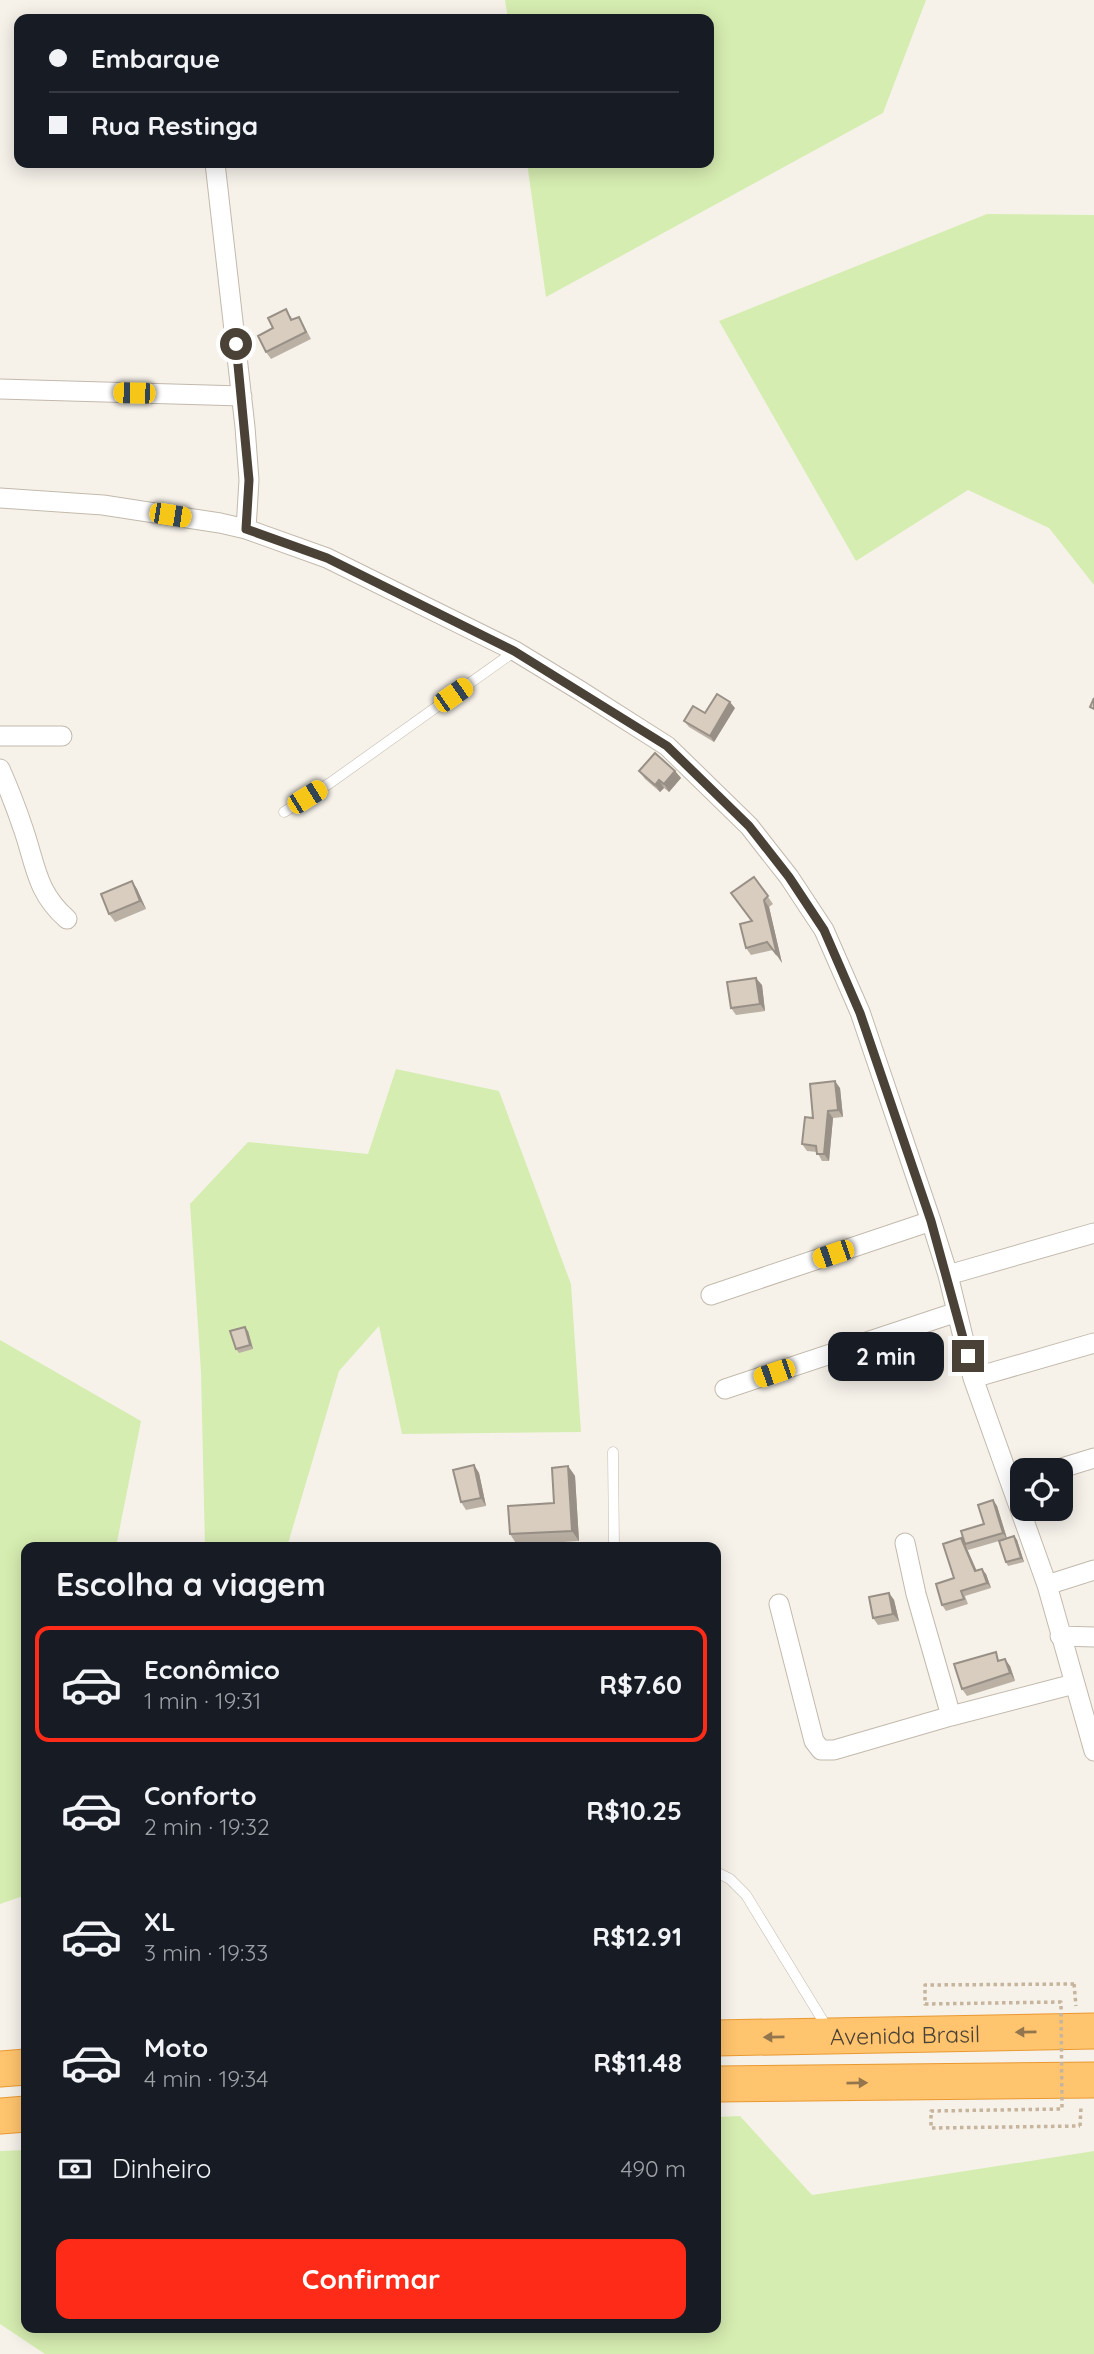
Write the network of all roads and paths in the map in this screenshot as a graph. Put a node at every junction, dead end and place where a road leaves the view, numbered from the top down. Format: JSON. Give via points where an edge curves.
{"nodes":[{"id":1,"x":216,"y":168,"type":"edge"},
{"id":2,"x":0,"y":389,"type":"edge"},
{"id":3,"x":242,"y":396,"type":"junction"},
{"id":4,"x":0,"y":498,"type":"edge"},
{"id":5,"x":246,"y":529,"type":"junction"},
{"id":6,"x":514,"y":651,"type":"junction"},
{"id":7,"x":0,"y":736,"type":"edge"},
{"id":8,"x":62,"y":736,"type":"dead end"},
{"id":9,"x":0,"y":769,"type":"edge"},
{"id":10,"x":284,"y":812,"type":"dead end"},
{"id":11,"x":67,"y":919,"type":"dead end"},
{"id":12,"x":931,"y":1221,"type":"junction"},
{"id":13,"x":1094,"y":1233,"type":"edge"},
{"id":14,"x":948,"y":1275,"type":"junction"},
{"id":15,"x":710,"y":1295,"type":"dead end"},
{"id":16,"x":957,"y":1312,"type":"junction"},
{"id":17,"x":1094,"y":1343,"type":"edge"},
{"id":18,"x":974,"y":1378,"type":"junction"},
{"id":19,"x":725,"y":1389,"type":"dead end"},
{"id":20,"x":613,"y":1452,"type":"dead end"},
{"id":21,"x":1094,"y":1458,"type":"edge"},
{"id":22,"x":1073,"y":1464,"type":"edge"},
{"id":23,"x":1010,"y":1467,"type":"edge"},
{"id":24,"x":1028,"y":1521,"type":"edge"},
{"id":25,"x":614,"y":1542,"type":"edge"},
{"id":26,"x":905,"y":1543,"type":"dead end"},
{"id":27,"x":1094,"y":1570,"type":"edge"},
{"id":28,"x":1047,"y":1585,"type":"junction"},
{"id":29,"x":779,"y":1604,"type":"dead end"},
{"id":30,"x":1060,"y":1636,"type":"junction"},
{"id":31,"x":1094,"y":1637,"type":"edge"},
{"id":32,"x":1074,"y":1684,"type":"junction"},
{"id":33,"x":951,"y":1716,"type":"junction"},
{"id":34,"x":1094,"y":1751,"type":"edge"},
{"id":35,"x":721,"y":1874,"type":"edge"},
{"id":36,"x":1074,"y":1984,"type":"dead end"},
{"id":37,"x":1094,"y":2031,"type":"edge"},
{"id":38,"x":832,"y":2035,"type":"junction"},
{"id":39,"x":721,"y":2038,"type":"edge"},
{"id":40,"x":21,"y":2067,"type":"edge"},
{"id":41,"x":0,"y":2069,"type":"edge"},
{"id":42,"x":1094,"y":2080,"type":"edge"},
{"id":43,"x":721,"y":2084,"type":"edge"},
{"id":44,"x":21,"y":2114,"type":"edge"},
{"id":45,"x":0,"y":2116,"type":"edge"},
{"id":46,"x":1080,"y":2126,"type":"dead end"}],
"edges":[{"from":1,"to":3,"type":"street"},
{"from":2,"to":3,"type":"street"},
{"from":3,"to":5,"type":"street","via":[[249,480]]},
{"from":4,"to":5,"type":"street","via":[[103,505]]},
{"from":5,"to":6,"type":"street","via":[[327,558]]},
{"from":6,"to":10,"type":"lane"},
{"from":6,"to":12,"type":"street","via":[[667,746],[749,826],[789,877],[824,930],[860,1013]]},
{"from":7,"to":8,"type":"street"},
{"from":9,"to":11,"type":"street","via":[[43,889]]},
{"from":12,"to":14,"type":"street"},
{"from":12,"to":15,"type":"street"},
{"from":13,"to":14,"type":"street"},
{"from":14,"to":16,"type":"street"},
{"from":16,"to":18,"type":"street"},
{"from":16,"to":19,"type":"street"},
{"from":17,"to":18,"type":"street"},
{"from":18,"to":23,"type":"street"},
{"from":20,"to":25,"type":"lane"},
{"from":21,"to":22,"type":"street"},
{"from":24,"to":28,"type":"street"},
{"from":26,"to":33,"type":"street"},
{"from":27,"to":28,"type":"street"},
{"from":28,"to":30,"type":"street"},
{"from":29,"to":33,"type":"street","via":[[817,1748],[834,1750]]},
{"from":30,"to":31,"type":"street"},
{"from":30,"to":32,"type":"street"},
{"from":32,"to":33,"type":"street"},
{"from":32,"to":34,"type":"street"},
{"from":35,"to":38,"type":"lane","via":[[746,1895]]},
{"from":36,"to":46,"type":"path","bridge":true,"via":[[925,1985],[925,2004],[1061,2002],[1062,2109],[931,2111],[931,2128]]},
{"from":37,"to":38,"type":"highway","name":"Avenida Brasil","one_way":true},
{"from":38,"to":39,"type":"highway","name":"Avenida Brasil","one_way":true},
{"from":40,"to":41,"type":"highway"},
{"from":43,"to":42,"type":"highway","name":"Avenida Brasil","one_way":true},
{"from":44,"to":45,"type":"highway"}]}
